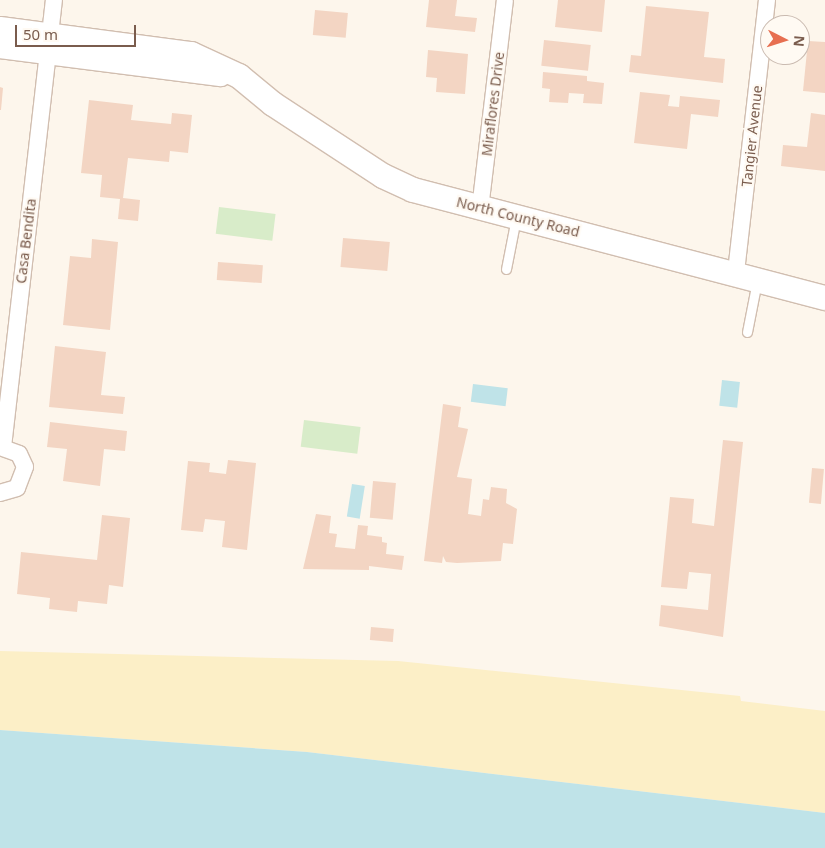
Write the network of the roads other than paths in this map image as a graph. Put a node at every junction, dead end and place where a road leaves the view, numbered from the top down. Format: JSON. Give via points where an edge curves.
{"nodes":[{"id":1,"x":54,"y":0,"type":"edge"},
{"id":2,"x":505,"y":0,"type":"edge"},
{"id":3,"x":767,"y":0,"type":"edge"},
{"id":4,"x":0,"y":29,"type":"edge"},
{"id":5,"x":49,"y":43,"type":"junction"},
{"id":6,"x":0,"y":46,"type":"edge"},
{"id":7,"x":480,"y":209,"type":"junction"},
{"id":8,"x":516,"y":218,"type":"junction"},
{"id":9,"x":506,"y":269,"type":"dead end"},
{"id":10,"x":747,"y":275,"type":"junction"},
{"id":11,"x":825,"y":298,"type":"edge"},
{"id":12,"x":747,"y":332,"type":"dead end"},
{"id":13,"x":1,"y":447,"type":"edge"},
{"id":14,"x":0,"y":493,"type":"edge"}],
"edges":[{"from":1,"to":5,"type":"street","name":"Casa Bendita"},
{"from":2,"to":7,"type":"street","name":"Miraflores Drive"},
{"from":3,"to":10,"type":"street","name":"Tangier Avenue"},
{"from":4,"to":5,"type":"street","name":"North County Road"},
{"from":5,"to":6,"type":"street","name":"North County Road"},
{"from":5,"to":7,"type":"street","name":"North County Road","via":[[154,46],[191,54],[239,76],[273,104],[383,176],[413,190]]},
{"from":5,"to":13,"type":"street","name":"Casa Bendita"},
{"from":7,"to":8,"type":"street","name":"North County Road"},
{"from":8,"to":9,"type":"lane"},
{"from":8,"to":10,"type":"street","name":"North County Road"},
{"from":10,"to":11,"type":"street","name":"North County Road"},
{"from":10,"to":12,"type":"lane"},
{"from":13,"to":14,"type":"street","via":[[19,454],[25,475],[17,488]]}]}
